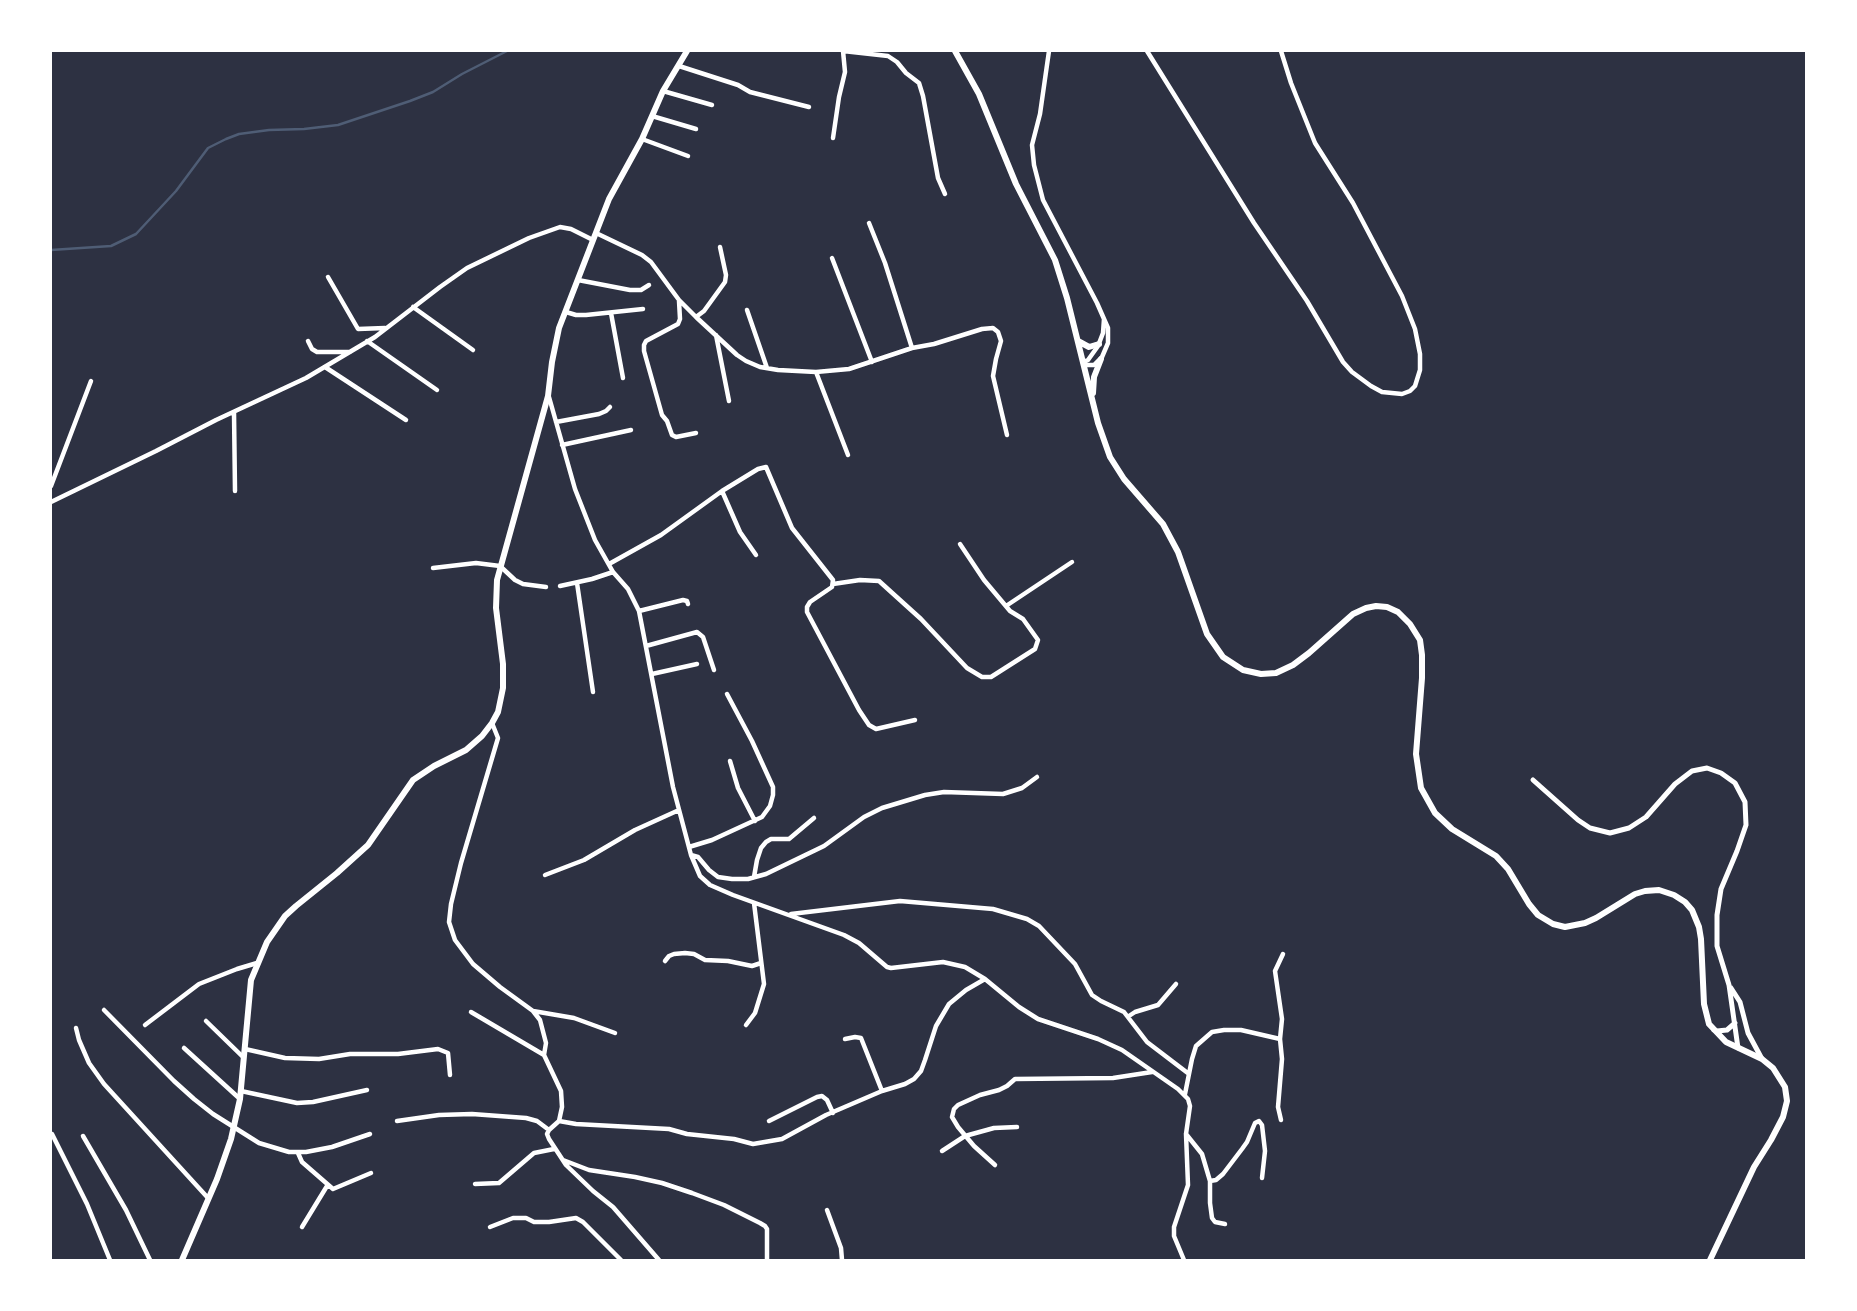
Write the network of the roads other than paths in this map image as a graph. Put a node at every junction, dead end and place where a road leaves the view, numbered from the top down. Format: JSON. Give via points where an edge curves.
{"nodes":[{"id":1,"x":687,"y":51,"type":"edge"},
{"id":2,"x":843,"y":51,"type":"edge"},
{"id":3,"x":955,"y":51,"type":"edge"},
{"id":4,"x":1049,"y":51,"type":"edge"},
{"id":5,"x":1147,"y":51,"type":"edge"},
{"id":6,"x":1282,"y":51,"type":"edge"},
{"id":7,"x":679,"y":66,"type":"junction"},
{"id":8,"x":663,"y":91,"type":"junction"},
{"id":9,"x":712,"y":106,"type":"dead end"},
{"id":10,"x":808,"y":107,"type":"dead end"},
{"id":11,"x":652,"y":116,"type":"junction"},
{"id":12,"x":696,"y":129,"type":"dead end"},
{"id":13,"x":832,"y":138,"type":"dead end"},
{"id":14,"x":642,"y":139,"type":"junction"},
{"id":15,"x":688,"y":156,"type":"dead end"},
{"id":16,"x":945,"y":194,"type":"dead end"},
{"id":17,"x":869,"y":223,"type":"dead end"},
{"id":18,"x":595,"y":237,"type":"junction"},
{"id":19,"x":720,"y":247,"type":"dead end"},
{"id":20,"x":832,"y":258,"type":"dead end"},
{"id":21,"x":328,"y":276,"type":"dead end"},
{"id":22,"x":579,"y":280,"type":"junction"},
{"id":23,"x":649,"y":285,"type":"dead end"},
{"id":24,"x":679,"y":300,"type":"junction"},
{"id":25,"x":413,"y":307,"type":"junction"},
{"id":26,"x":643,"y":309,"type":"dead end"},
{"id":27,"x":747,"y":310,"type":"dead end"},
{"id":28,"x":566,"y":312,"type":"junction"},
{"id":29,"x":611,"y":313,"type":"junction"},
{"id":30,"x":696,"y":317,"type":"junction"},
{"id":31,"x":1104,"y":318,"type":"junction"},
{"id":32,"x":386,"y":328,"type":"junction"},
{"id":33,"x":716,"y":334,"type":"junction"},
{"id":34,"x":1077,"y":340,"type":"junction"},
{"id":35,"x":308,"y":341,"type":"dead end"},
{"id":36,"x":367,"y":341,"type":"junction"},
{"id":37,"x":1099,"y":344,"type":"junction"},
{"id":38,"x":912,"y":348,"type":"junction"},
{"id":39,"x":473,"y":350,"type":"dead end"},
{"id":40,"x":351,"y":352,"type":"junction"},
{"id":41,"x":1101,"y":359,"type":"junction"},
{"id":42,"x":872,"y":362,"type":"junction"},
{"id":43,"x":1082,"y":362,"type":"junction"},
{"id":44,"x":325,"y":367,"type":"junction"},
{"id":45,"x":767,"y":368,"type":"junction"},
{"id":46,"x":816,"y":372,"type":"junction"},
{"id":47,"x":623,"y":378,"type":"dead end"},
{"id":48,"x":91,"y":381,"type":"dead end"},
{"id":49,"x":437,"y":390,"type":"dead end"},
{"id":50,"x":548,"y":396,"type":"junction"},
{"id":51,"x":729,"y":401,"type":"dead end"},
{"id":52,"x":1093,"y":402,"type":"junction"},
{"id":53,"x":610,"y":407,"type":"dead end"},
{"id":54,"x":234,"y":412,"type":"junction"},
{"id":55,"x":406,"y":420,"type":"dead end"},
{"id":56,"x":556,"y":422,"type":"junction"},
{"id":57,"x":631,"y":430,"type":"dead end"},
{"id":58,"x":696,"y":433,"type":"dead end"},
{"id":59,"x":1007,"y":435,"type":"dead end"},
{"id":60,"x":562,"y":445,"type":"junction"},
{"id":61,"x":848,"y":455,"type":"dead end"},
{"id":62,"x":51,"y":486,"type":"edge"},
{"id":63,"x":235,"y":491,"type":"dead end"},
{"id":64,"x":722,"y":491,"type":"junction"},
{"id":65,"x":51,"y":502,"type":"edge"},
{"id":66,"x":960,"y":544,"type":"dead end"},
{"id":67,"x":756,"y":555,"type":"dead end"},
{"id":68,"x":1072,"y":562,"type":"dead end"},
{"id":69,"x":609,"y":564,"type":"junction"},
{"id":70,"x":500,"y":566,"type":"junction"},
{"id":71,"x":433,"y":568,"type":"dead end"},
{"id":72,"x":613,"y":572,"type":"junction"},
{"id":73,"x":577,"y":583,"type":"junction"},
{"id":74,"x":833,"y":584,"type":"junction"},
{"id":75,"x":560,"y":586,"type":"dead end"},
{"id":76,"x":546,"y":587,"type":"dead end"},
{"id":77,"x":688,"y":604,"type":"dead end"},
{"id":78,"x":1006,"y":606,"type":"junction"},
{"id":79,"x":639,"y":611,"type":"junction"},
{"id":80,"x":646,"y":646,"type":"junction"},
{"id":81,"x":697,"y":664,"type":"dead end"},
{"id":82,"x":714,"y":670,"type":"dead end"},
{"id":83,"x":652,"y":674,"type":"junction"},
{"id":84,"x":593,"y":692,"type":"dead end"},
{"id":85,"x":727,"y":694,"type":"dead end"},
{"id":86,"x":915,"y":720,"type":"dead end"},
{"id":87,"x":492,"y":723,"type":"junction"},
{"id":88,"x":730,"y":761,"type":"dead end"},
{"id":89,"x":1037,"y":777,"type":"dead end"},
{"id":90,"x":1533,"y":780,"type":"dead end"},
{"id":91,"x":679,"y":810,"type":"junction"},
{"id":92,"x":814,"y":818,"type":"dead end"},
{"id":93,"x":755,"y":821,"type":"junction"},
{"id":94,"x":688,"y":847,"type":"junction"},
{"id":95,"x":691,"y":855,"type":"junction"},
{"id":96,"x":545,"y":875,"type":"dead end"},
{"id":97,"x":754,"y":878,"type":"junction"},
{"id":98,"x":754,"y":902,"type":"junction"},
{"id":99,"x":787,"y":914,"type":"junction"},
{"id":100,"x":1283,"y":954,"type":"dead end"},
{"id":101,"x":665,"y":961,"type":"dead end"},
{"id":102,"x":257,"y":963,"type":"junction"},
{"id":103,"x":761,"y":963,"type":"junction"},
{"id":104,"x":985,"y":979,"type":"junction"},
{"id":105,"x":1175,"y":985,"type":"dead end"},
{"id":106,"x":1729,"y":985,"type":"junction"},
{"id":107,"x":104,"y":1010,"type":"dead end"},
{"id":108,"x":533,"y":1011,"type":"junction"},
{"id":109,"x":471,"y":1012,"type":"dead end"},
{"id":110,"x":1128,"y":1016,"type":"junction"},
{"id":111,"x":206,"y":1021,"type":"dead end"},
{"id":112,"x":1735,"y":1023,"type":"junction"},
{"id":113,"x":145,"y":1025,"type":"dead end"},
{"id":114,"x":746,"y":1025,"type":"dead end"},
{"id":115,"x":76,"y":1028,"type":"dead end"},
{"id":116,"x":1714,"y":1030,"type":"junction"},
{"id":117,"x":615,"y":1032,"type":"dead end"},
{"id":118,"x":1748,"y":1033,"type":"junction"},
{"id":119,"x":845,"y":1039,"type":"dead end"},
{"id":120,"x":1280,"y":1039,"type":"junction"},
{"id":121,"x":184,"y":1048,"type":"dead end"},
{"id":122,"x":244,"y":1048,"type":"junction"},
{"id":123,"x":1738,"y":1048,"type":"junction"},
{"id":124,"x":544,"y":1055,"type":"junction"},
{"id":125,"x":244,"y":1057,"type":"junction"},
{"id":126,"x":1762,"y":1059,"type":"junction"},
{"id":127,"x":1153,"y":1072,"type":"junction"},
{"id":128,"x":1189,"y":1074,"type":"junction"},
{"id":129,"x":450,"y":1075,"type":"dead end"},
{"id":130,"x":367,"y":1090,"type":"dead end"},
{"id":131,"x":882,"y":1091,"type":"junction"},
{"id":132,"x":240,"y":1095,"type":"junction"},
{"id":133,"x":1185,"y":1095,"type":"junction"},
{"id":134,"x":832,"y":1113,"type":"junction"},
{"id":135,"x":1281,"y":1120,"type":"dead end"},
{"id":136,"x":397,"y":1121,"type":"dead end"},
{"id":137,"x":559,"y":1121,"type":"junction"},
{"id":138,"x":769,"y":1121,"type":"dead end"},
{"id":139,"x":234,"y":1127,"type":"junction"},
{"id":140,"x":1017,"y":1127,"type":"dead end"},
{"id":141,"x":549,"y":1130,"type":"junction"},
{"id":142,"x":52,"y":1134,"type":"edge"},
{"id":143,"x":370,"y":1134,"type":"dead end"},
{"id":144,"x":1186,"y":1134,"type":"junction"},
{"id":145,"x":83,"y":1136,"type":"dead end"},
{"id":146,"x":965,"y":1136,"type":"junction"},
{"id":147,"x":554,"y":1149,"type":"junction"},
{"id":148,"x":942,"y":1151,"type":"dead end"},
{"id":149,"x":298,"y":1153,"type":"junction"},
{"id":150,"x":563,"y":1160,"type":"junction"},
{"id":151,"x":995,"y":1166,"type":"dead end"},
{"id":152,"x":371,"y":1173,"type":"dead end"},
{"id":153,"x":1262,"y":1178,"type":"dead end"},
{"id":154,"x":1210,"y":1181,"type":"junction"},
{"id":155,"x":475,"y":1184,"type":"dead end"},
{"id":156,"x":327,"y":1186,"type":"junction"},
{"id":157,"x":209,"y":1198,"type":"junction"},
{"id":158,"x":827,"y":1210,"type":"dead end"},
{"id":159,"x":1225,"y":1224,"type":"dead end"},
{"id":160,"x":302,"y":1227,"type":"dead end"},
{"id":161,"x":490,"y":1227,"type":"dead end"},
{"id":162,"x":110,"y":1260,"type":"edge"},
{"id":163,"x":150,"y":1260,"type":"edge"},
{"id":164,"x":182,"y":1260,"type":"edge"},
{"id":165,"x":621,"y":1260,"type":"edge"},
{"id":166,"x":659,"y":1260,"type":"edge"},
{"id":167,"x":768,"y":1260,"type":"edge"},
{"id":168,"x":842,"y":1260,"type":"edge"},
{"id":169,"x":1184,"y":1260,"type":"edge"},
{"id":170,"x":1710,"y":1260,"type":"edge"}],
"edges":[{"from":1,"to":7,"type":"main road"},
{"from":2,"to":13,"type":"street","via":[[845,72]]},
{"from":2,"to":16,"type":"street","via":[[888,56],[919,83]]},
{"from":3,"to":34,"type":"main road","via":[[1055,260]]},
{"from":4,"to":31,"type":"street","via":[[1032,145],[1034,165],[1044,200]]},
{"from":5,"to":6,"type":"street","via":[[1343,362],[1382,392],[1402,394],[1415,386],[1421,363],[1410,313],[1353,202],[1315,143]]},
{"from":7,"to":8,"type":"main road"},
{"from":7,"to":10,"type":"street"},
{"from":8,"to":9,"type":"street"},
{"from":8,"to":11,"type":"main road"},
{"from":11,"to":12,"type":"street"},
{"from":11,"to":14,"type":"main road"},
{"from":14,"to":15,"type":"street"},
{"from":14,"to":18,"type":"main road","via":[[616,185]]},
{"from":17,"to":38,"type":"street"},
{"from":18,"to":22,"type":"main road"},
{"from":18,"to":24,"type":"street","via":[[642,255]]},
{"from":18,"to":25,"type":"street","via":[[555,228],[467,268]]},
{"from":19,"to":30,"type":"street","via":[[725,282]]},
{"from":20,"to":42,"type":"street"},
{"from":21,"to":32,"type":"street","via":[[358,328]]},
{"from":22,"to":23,"type":"street","via":[[631,290]]},
{"from":22,"to":28,"type":"main road"},
{"from":24,"to":30,"type":"street"},
{"from":24,"to":58,"type":"street","via":[[678,324],[646,341],[644,351],[672,435]]},
{"from":25,"to":32,"type":"street"},
{"from":25,"to":39,"type":"street"},
{"from":26,"to":29,"type":"street"},
{"from":27,"to":45,"type":"street"},
{"from":28,"to":29,"type":"street","via":[[586,316]]},
{"from":28,"to":50,"type":"main road","via":[[555,344]]},
{"from":29,"to":47,"type":"street"},
{"from":30,"to":33,"type":"street"},
{"from":31,"to":37,"type":"street"},
{"from":31,"to":41,"type":"street","via":[[1109,334]]},
{"from":32,"to":36,"type":"street"},
{"from":33,"to":45,"type":"street","via":[[746,361]]},
{"from":33,"to":51,"type":"street"},
{"from":34,"to":37,"type":"main road","via":[[1089,348]]},
{"from":34,"to":43,"type":"main road"},
{"from":35,"to":40,"type":"street","via":[[317,352]]},
{"from":36,"to":40,"type":"street"},
{"from":36,"to":49,"type":"street"},
{"from":37,"to":43,"type":"street"},
{"from":38,"to":42,"type":"street"},
{"from":38,"to":59,"type":"street","via":[[986,328],[998,332],[1001,341],[993,376]]},
{"from":40,"to":44,"type":"street"},
{"from":41,"to":43,"type":"street","via":[[1091,366]]},
{"from":41,"to":52,"type":"main road","via":[[1094,377]]},
{"from":42,"to":46,"type":"street"},
{"from":43,"to":52,"type":"main road"},
{"from":44,"to":54,"type":"street"},
{"from":44,"to":55,"type":"street"},
{"from":45,"to":46,"type":"street"},
{"from":46,"to":61,"type":"street"},
{"from":48,"to":62,"type":"street"},
{"from":50,"to":56,"type":"street"},
{"from":50,"to":70,"type":"main road"},
{"from":52,"to":116,"type":"main road","via":[[1110,457],[1168,532],[1207,634],[1223,657],[1242,670],[1276,673],[1293,665],[1353,614],[1376,606],[1398,612],[1420,640],[1416,754],[1421,788],[1435,813],[1496,856],[1538,915],[1553,924],[1585,923],[1645,891],[1667,892],[1685,902],[1699,927],[1704,1004]]},
{"from":53,"to":56,"type":"street","via":[[599,414]]},
{"from":54,"to":63,"type":"street"},
{"from":54,"to":65,"type":"street"},
{"from":56,"to":60,"type":"street"},
{"from":57,"to":60,"type":"street"},
{"from":60,"to":69,"type":"street","via":[[594,540]]},
{"from":64,"to":67,"type":"street"},
{"from":64,"to":69,"type":"street","via":[[651,542]]},
{"from":64,"to":74,"type":"street","via":[[766,467],[792,528]]},
{"from":66,"to":78,"type":"street"},
{"from":68,"to":78,"type":"street"},
{"from":69,"to":72,"type":"street"},
{"from":70,"to":71,"type":"street","via":[[476,563]]},
{"from":70,"to":76,"type":"street","via":[[523,584]]},
{"from":70,"to":87,"type":"main road","via":[[496,591],[503,688]]},
{"from":72,"to":73,"type":"street"},
{"from":72,"to":79,"type":"street"},
{"from":73,"to":75,"type":"street"},
{"from":73,"to":84,"type":"street"},
{"from":74,"to":78,"type":"street","via":[[879,582],[922,619],[967,668],[986,678],[1038,644],[1023,619]]},
{"from":74,"to":86,"type":"street","via":[[810,602],[807,612],[859,710],[876,729]]},
{"from":77,"to":79,"type":"street","via":[[683,600]]},
{"from":79,"to":80,"type":"street"},
{"from":80,"to":82,"type":"street","via":[[697,632]]},
{"from":80,"to":83,"type":"street"},
{"from":81,"to":83,"type":"street"},
{"from":83,"to":91,"type":"street"},
{"from":85,"to":93,"type":"street","via":[[773,787],[770,806]]},
{"from":87,"to":102,"type":"main road","via":[[466,750],[413,780],[368,845],[285,916]]},
{"from":87,"to":108,"type":"street","via":[[498,738],[461,863],[449,922],[455,940],[473,964]]},
{"from":88,"to":93,"type":"street"},
{"from":89,"to":97,"type":"street","via":[[1003,794],[944,792],[882,808],[824,846]]},
{"from":90,"to":106,"type":"street","via":[[1578,820],[1610,833],[1646,817],[1692,771],[1707,768],[1735,783],[1745,802],[1746,825],[1721,889],[1717,915],[1717,946]]},
{"from":91,"to":94,"type":"street"},
{"from":91,"to":96,"type":"street","via":[[603,851]]},
{"from":92,"to":97,"type":"street","via":[[789,839],[766,842]]},
{"from":93,"to":94,"type":"street"},
{"from":94,"to":95,"type":"street"},
{"from":95,"to":97,"type":"street","via":[[718,877]]},
{"from":95,"to":98,"type":"street","via":[[703,879]]},
{"from":98,"to":99,"type":"street"},
{"from":98,"to":103,"type":"street"},
{"from":99,"to":104,"type":"street","via":[[851,939],[891,968],[953,963]]},
{"from":99,"to":110,"type":"street","via":[[900,901],[1011,913],[1039,926],[1075,964],[1092,995]]},
{"from":100,"to":120,"type":"street","via":[[1275,971]]},
{"from":101,"to":103,"type":"street","via":[[668,956],[685,953],[712,961]]},
{"from":102,"to":113,"type":"street","via":[[199,984]]},
{"from":102,"to":122,"type":"main road"},
{"from":103,"to":114,"type":"street","via":[[764,985]]},
{"from":104,"to":127,"type":"street","via":[[1038,1019],[1122,1050]]},
{"from":104,"to":131,"type":"street","via":[[949,1003],[914,1079]]},
{"from":105,"to":110,"type":"street","via":[[1158,1005]]},
{"from":106,"to":112,"type":"street"},
{"from":106,"to":118,"type":"street","via":[[1740,1002]]},
{"from":107,"to":139,"type":"street","via":[[174,1082]]},
{"from":108,"to":117,"type":"street"},
{"from":108,"to":124,"type":"street","via":[[543,1027]]},
{"from":109,"to":124,"type":"street"},
{"from":110,"to":128,"type":"street","via":[[1147,1042]]},
{"from":111,"to":125,"type":"street"},
{"from":112,"to":116,"type":"street","via":[[1727,1030]]},
{"from":112,"to":123,"type":"street"},
{"from":115,"to":157,"type":"street","via":[[89,1063],[104,1084]]},
{"from":116,"to":123,"type":"main road"},
{"from":118,"to":123,"type":"street"},
{"from":118,"to":126,"type":"street"},
{"from":119,"to":131,"type":"street","via":[[861,1038]]},
{"from":120,"to":128,"type":"street","via":[[1241,1030],[1212,1031],[1196,1046]]},
{"from":120,"to":135,"type":"street"},
{"from":121,"to":132,"type":"street"},
{"from":122,"to":125,"type":"main road"},
{"from":122,"to":129,"type":"street","via":[[308,1059],[438,1049],[448,1054]]},
{"from":123,"to":126,"type":"main road"},
{"from":124,"to":137,"type":"street","via":[[561,1091]]},
{"from":125,"to":132,"type":"main road"},
{"from":126,"to":170,"type":"main road","via":[[1785,1087],[1783,1117]]},
{"from":127,"to":133,"type":"street"},
{"from":127,"to":146,"type":"street","via":[[1113,1078],[1015,1079],[954,1109],[952,1117]]},
{"from":128,"to":133,"type":"street"},
{"from":130,"to":132,"type":"street","via":[[297,1103]]},
{"from":131,"to":134,"type":"street"},
{"from":132,"to":139,"type":"main road"},
{"from":133,"to":144,"type":"street","via":[[1190,1106]]},
{"from":134,"to":137,"type":"street","via":[[782,1139],[753,1144],[669,1129]]},
{"from":134,"to":138,"type":"street","via":[[822,1096]]},
{"from":136,"to":141,"type":"street","via":[[472,1114],[526,1118]]},
{"from":137,"to":141,"type":"street"},
{"from":139,"to":149,"type":"street","via":[[259,1143]]},
{"from":139,"to":157,"type":"main road"},
{"from":140,"to":146,"type":"street"},
{"from":141,"to":147,"type":"street"},
{"from":142,"to":162,"type":"street"},
{"from":143,"to":149,"type":"street"},
{"from":144,"to":154,"type":"street","via":[[1202,1154]]},
{"from":144,"to":169,"type":"street","via":[[1188,1185],[1174,1227]]},
{"from":145,"to":163,"type":"street"},
{"from":146,"to":148,"type":"street"},
{"from":146,"to":151,"type":"street"},
{"from":147,"to":150,"type":"street"},
{"from":147,"to":155,"type":"street","via":[[534,1153],[499,1183]]},
{"from":149,"to":156,"type":"street"},
{"from":150,"to":166,"type":"street"},
{"from":150,"to":167,"type":"street","via":[[589,1170],[672,1186],[724,1205],[767,1229]]},
{"from":152,"to":156,"type":"street","via":[[337,1188]]},
{"from":153,"to":154,"type":"street","via":[[1265,1151],[1258,1121],[1223,1174]]},
{"from":154,"to":159,"type":"street","via":[[1212,1218]]},
{"from":156,"to":160,"type":"street"},
{"from":157,"to":164,"type":"main road"},
{"from":158,"to":168,"type":"street"},
{"from":161,"to":165,"type":"street","via":[[513,1218],[549,1222],[576,1218]]}]}
